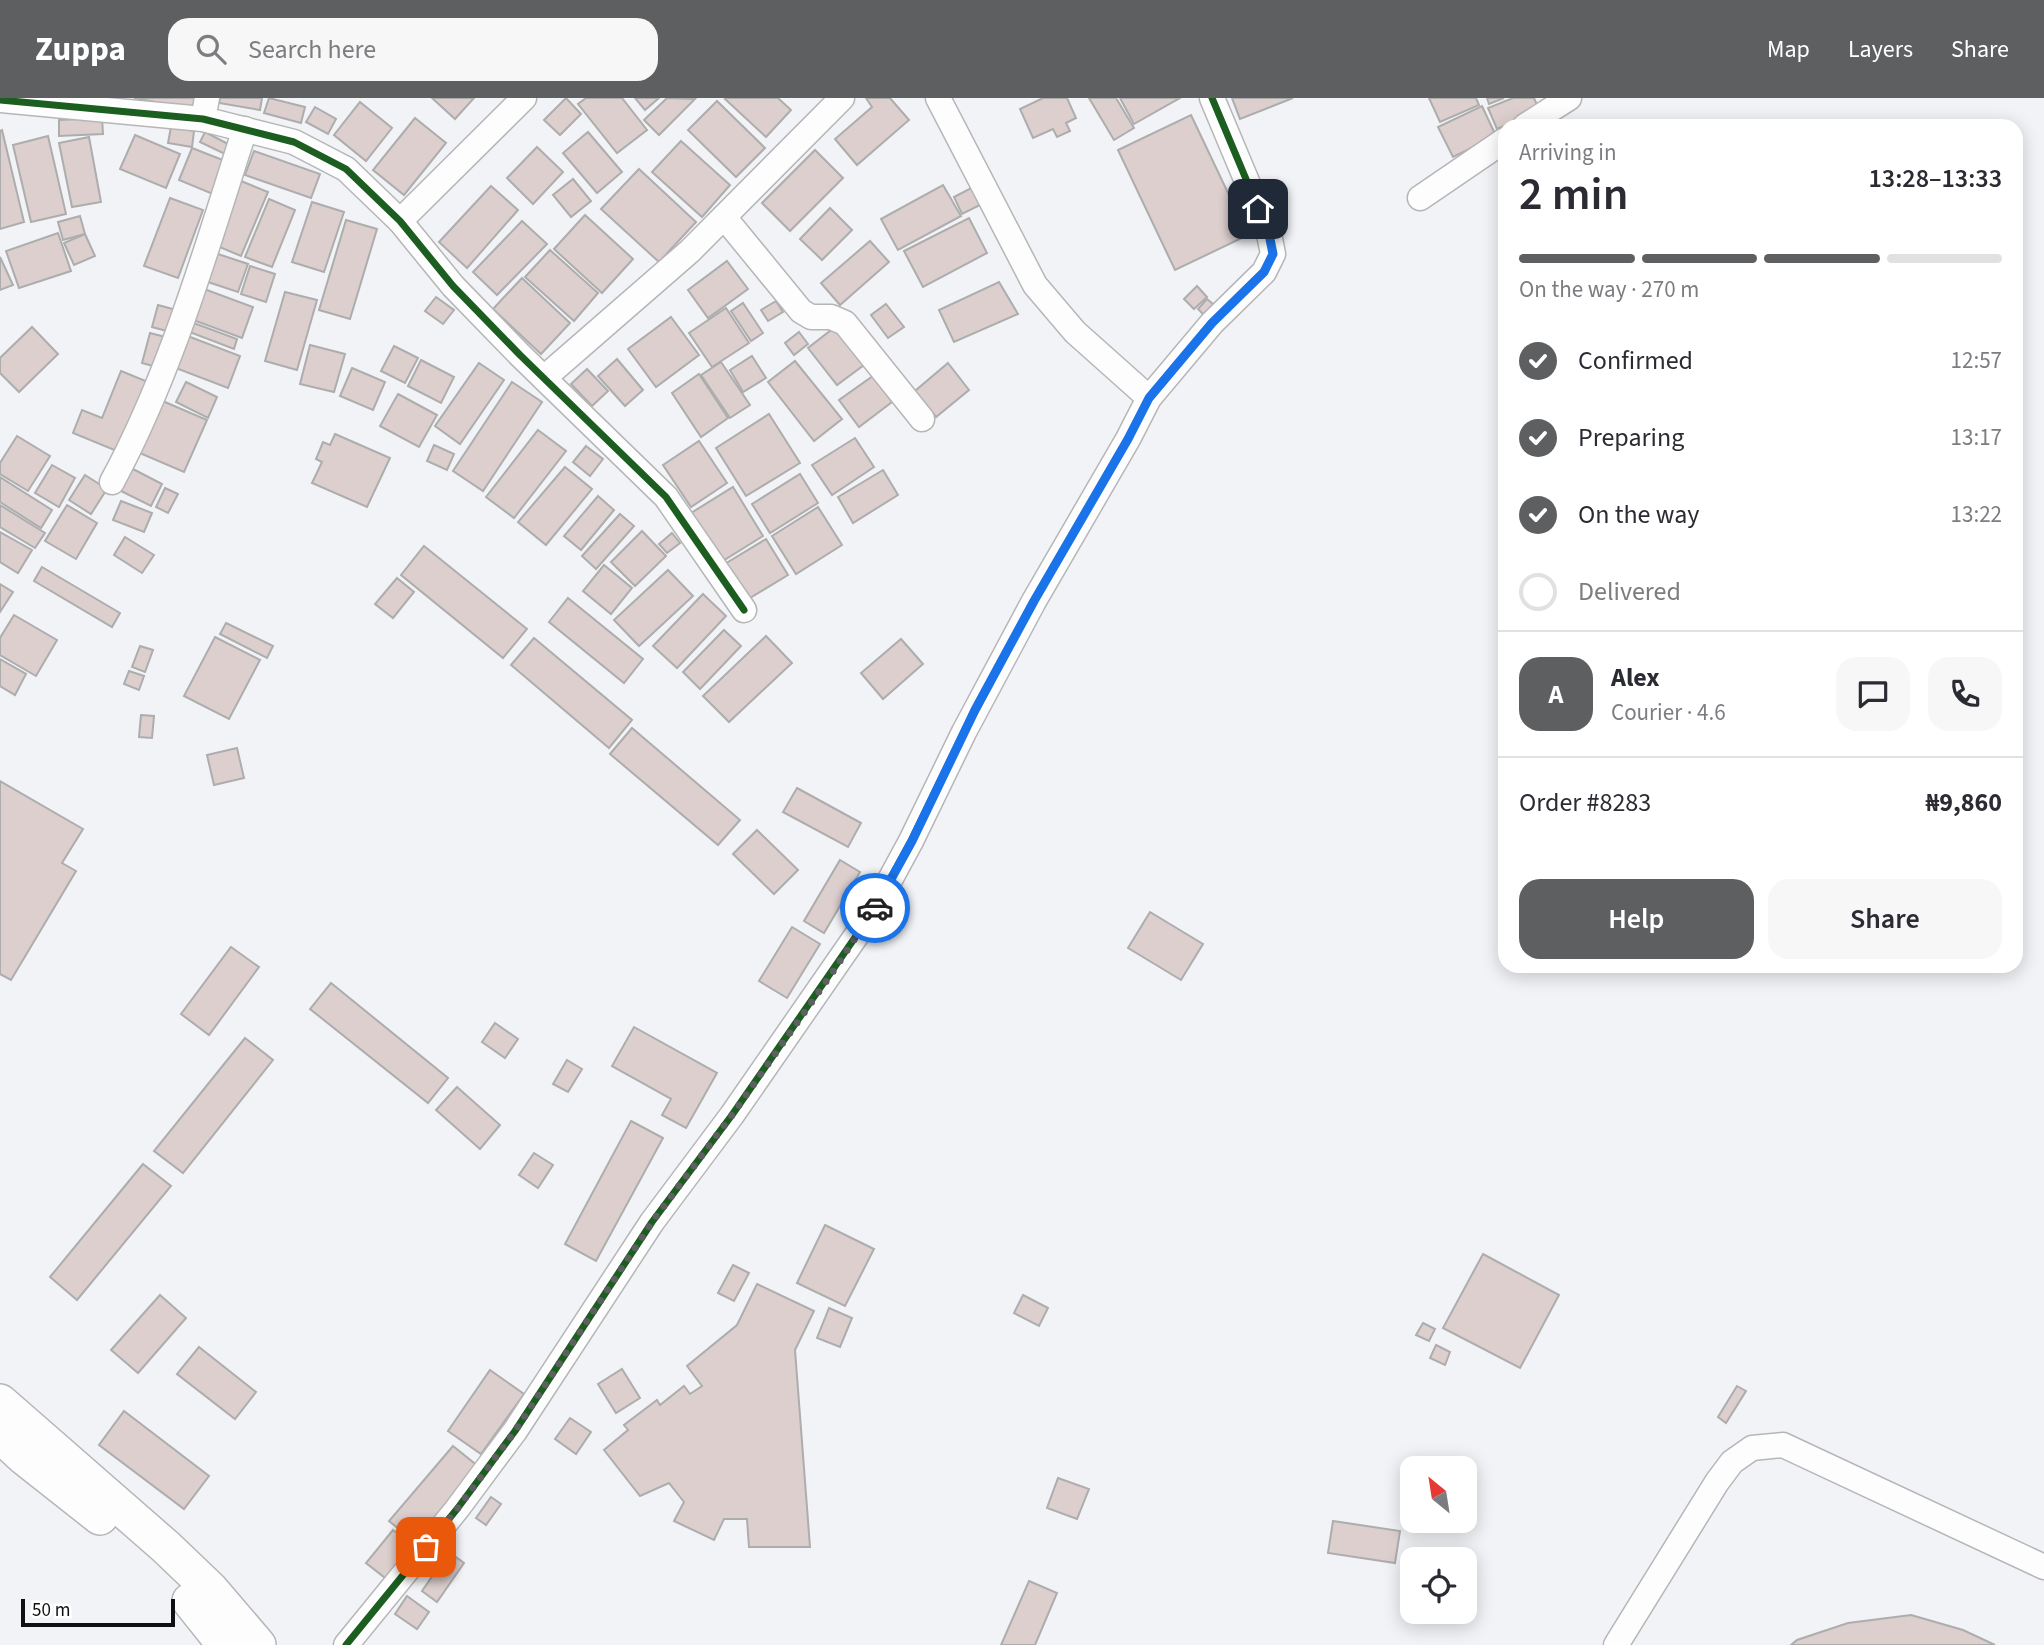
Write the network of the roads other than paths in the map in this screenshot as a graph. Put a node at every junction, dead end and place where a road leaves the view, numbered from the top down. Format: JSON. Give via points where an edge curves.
{"nodes":[{"id":1,"x":523,"y":98,"type":"edge"},
{"id":2,"x":842,"y":98,"type":"edge"},
{"id":3,"x":938,"y":98,"type":"edge"},
{"id":4,"x":1212,"y":98,"type":"edge"},
{"id":5,"x":1569,"y":98,"type":"edge"},
{"id":6,"x":0,"y":100,"type":"edge"},
{"id":7,"x":205,"y":109,"type":"edge"},
{"id":8,"x":1536,"y":119,"type":"edge"},
{"id":9,"x":245,"y":130,"type":"junction"},
{"id":10,"x":1498,"y":145,"type":"edge"},
{"id":11,"x":1420,"y":198,"type":"dead end"},
{"id":12,"x":724,"y":217,"type":"junction"},
{"id":13,"x":400,"y":221,"type":"junction"},
{"id":14,"x":544,"y":378,"type":"junction"},
{"id":15,"x":1149,"y":398,"type":"junction"},
{"id":16,"x":922,"y":419,"type":"dead end"},
{"id":17,"x":112,"y":482,"type":"dead end"},
{"id":18,"x":744,"y":610,"type":"dead end"},
{"id":19,"x":0,"y":1402,"type":"edge"},
{"id":20,"x":0,"y":1435,"type":"edge"},
{"id":21,"x":2044,"y":1567,"type":"edge"},
{"id":22,"x":225,"y":1645,"type":"edge"},
{"id":23,"x":258,"y":1645,"type":"edge"},
{"id":24,"x":346,"y":1645,"type":"edge"},
{"id":25,"x":1615,"y":1645,"type":"edge"}],
"edges":[{"from":1,"to":13,"type":"street"},
{"from":2,"to":12,"type":"street"},
{"from":3,"to":15,"type":"street","via":[[1035,285],[1075,332]]},
{"from":4,"to":15,"type":"street","via":[[1269,234],[1273,254],[1264,272],[1212,323]]},
{"from":5,"to":8,"type":"street"},
{"from":6,"to":7,"type":"street"},
{"from":7,"to":9,"type":"street"},
{"from":9,"to":13,"type":"street","via":[[294,142],[346,169]]},
{"from":9,"to":17,"type":"street","via":[[165,368]]},
{"from":10,"to":11,"type":"street"},
{"from":12,"to":14,"type":"street"},
{"from":12,"to":16,"type":"street","via":[[800,311],[845,323]]},
{"from":13,"to":14,"type":"street","via":[[453,286]]},
{"from":14,"to":18,"type":"street","via":[[666,497]]},
{"from":15,"to":24,"type":"street","via":[[1034,601],[872,913],[652,1222],[515,1431]]},
{"from":19,"to":23,"type":"main road","via":[[166,1547]]},
{"from":20,"to":22,"type":"main road","via":[[111,1527],[197,1607]]},
{"from":21,"to":25,"type":"street","via":[[1783,1445],[1752,1448],[1732,1462],[1717,1482]]}]}
